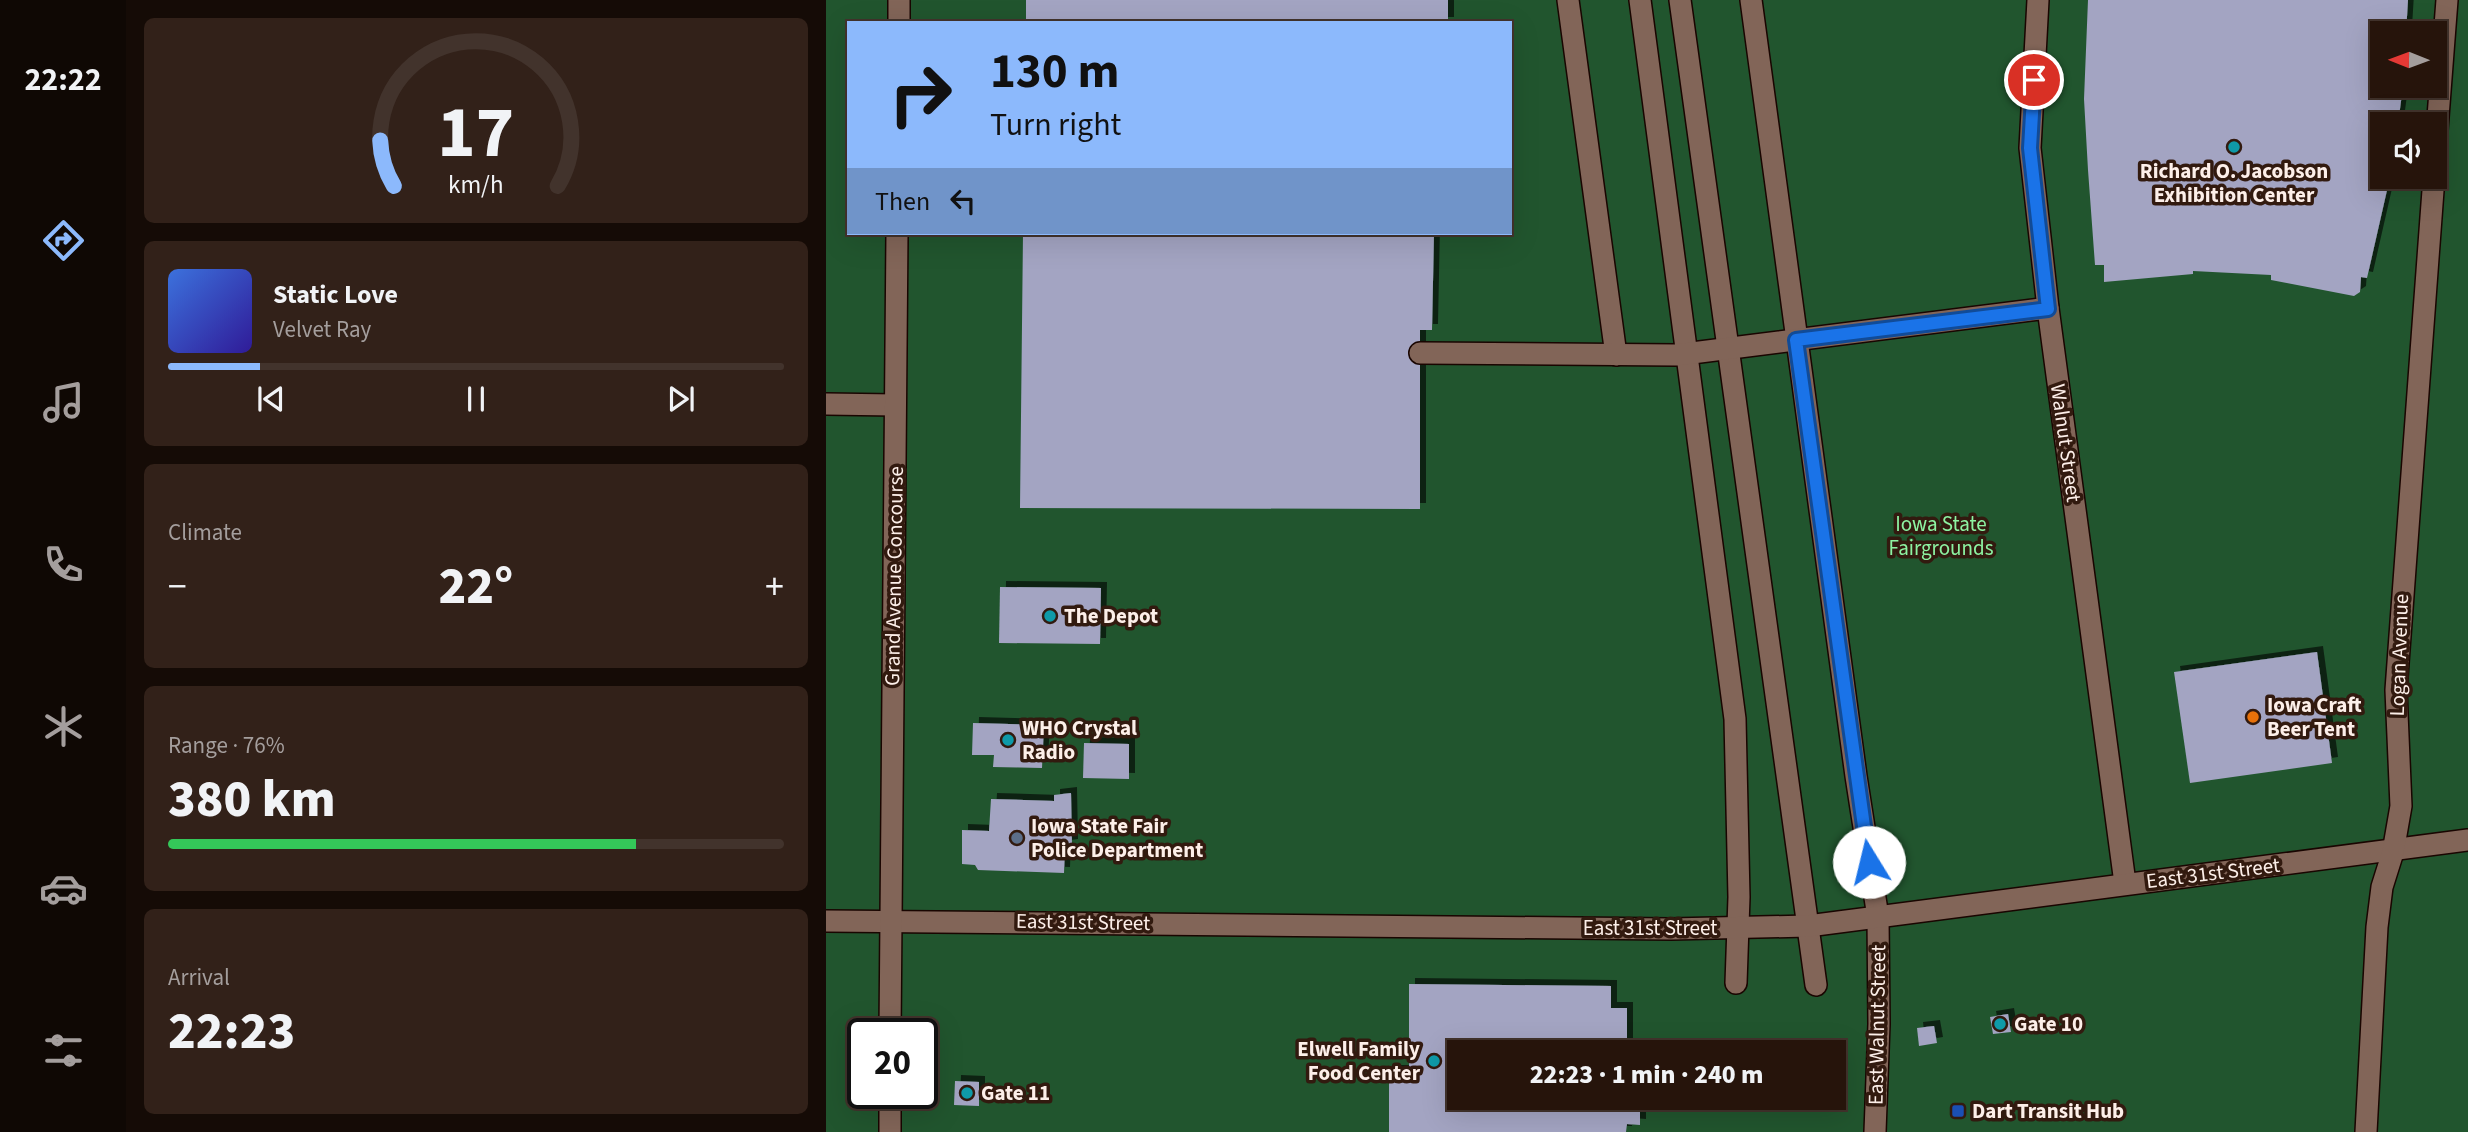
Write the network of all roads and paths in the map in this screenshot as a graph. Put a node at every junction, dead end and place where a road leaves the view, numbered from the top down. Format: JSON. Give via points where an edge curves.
{"nodes":[{"id":1,"x":899,"y":0,"type":"edge"},
{"id":2,"x":1568,"y":0,"type":"edge"},
{"id":3,"x":1640,"y":0,"type":"edge"},
{"id":4,"x":1680,"y":0,"type":"edge"},
{"id":5,"x":1751,"y":0,"type":"edge"},
{"id":6,"x":2038,"y":0,"type":"edge"},
{"id":7,"x":2447,"y":0,"type":"edge"},
{"id":8,"x":899,"y":21,"type":"edge"},
{"id":9,"x":2438,"y":112,"type":"edge"},
{"id":10,"x":2433,"y":189,"type":"edge"},
{"id":11,"x":897,"y":235,"type":"edge"},
{"id":12,"x":2048,"y":309,"type":"junction"},
{"id":13,"x":1796,"y":340,"type":"junction"},
{"id":14,"x":1728,"y":348,"type":"junction"},
{"id":15,"x":1420,"y":353,"type":"dead end"},
{"id":16,"x":1687,"y":354,"type":"junction"},
{"id":17,"x":1616,"y":355,"type":"junction"},
{"id":18,"x":826,"y":404,"type":"edge"},
{"id":19,"x":895,"y":405,"type":"junction"},
{"id":20,"x":2468,"y":840,"type":"edge"},
{"id":21,"x":2393,"y":852,"type":"junction"},
{"id":22,"x":2125,"y":884,"type":"junction"},
{"id":23,"x":1878,"y":917,"type":"junction"},
{"id":24,"x":826,"y":920,"type":"edge"},
{"id":25,"x":891,"y":920,"type":"junction"},
{"id":26,"x":1808,"y":926,"type":"junction"},
{"id":27,"x":1738,"y":929,"type":"junction"},
{"id":28,"x":1736,"y":983,"type":"dead end"},
{"id":29,"x":1816,"y":985,"type":"dead end"},
{"id":30,"x":890,"y":1018,"type":"edge"},
{"id":31,"x":890,"y":1109,"type":"edge"},
{"id":32,"x":890,"y":1132,"type":"edge"},
{"id":33,"x":1875,"y":1132,"type":"edge"},
{"id":34,"x":2366,"y":1132,"type":"edge"}],
"edges":[{"from":1,"to":8,"type":"street"},
{"from":2,"to":17,"type":"street"},
{"from":3,"to":16,"type":"street"},
{"from":4,"to":14,"type":"street"},
{"from":5,"to":13,"type":"street","name":"East Walnut Street"},
{"from":6,"to":12,"type":"street","name":"Walnut Street","via":[[2030,148]]},
{"from":7,"to":9,"type":"street"},
{"from":10,"to":21,"type":"street","name":"Logan Avenue","via":[[2400,602],[2396,690],[2401,806]]},
{"from":11,"to":19,"type":"street","name":"Grand Avenue Concourse"},
{"from":12,"to":13,"type":"street"},
{"from":12,"to":22,"type":"street","name":"Walnut Street"},
{"from":13,"to":14,"type":"street"},
{"from":13,"to":23,"type":"street","name":"East Walnut Street"},
{"from":14,"to":16,"type":"street"},
{"from":14,"to":26,"type":"street"},
{"from":15,"to":17,"type":"street"},
{"from":16,"to":17,"type":"street"},
{"from":16,"to":27,"type":"street","via":[[1735,719]]},
{"from":18,"to":19,"type":"street"},
{"from":19,"to":25,"type":"street","name":"Grand Avenue Concourse"},
{"from":20,"to":21,"type":"street","name":"East 31st Street"},
{"from":21,"to":22,"type":"street","name":"East 31st Street"},
{"from":21,"to":34,"type":"street","name":"Logan Avenue","via":[[2377,927]]},
{"from":22,"to":23,"type":"street","name":"East 31st Street"},
{"from":23,"to":26,"type":"street","name":"East 31st Street"},
{"from":23,"to":33,"type":"street","name":"East Walnut Street"},
{"from":24,"to":25,"type":"street","name":"East 31st Street"},
{"from":25,"to":27,"type":"street","name":"East 31st Street"},
{"from":25,"to":30,"type":"street","name":"Grand Avenue Concourse"},
{"from":26,"to":27,"type":"street","name":"East 31st Street"},
{"from":26,"to":29,"type":"street"},
{"from":27,"to":28,"type":"street"},
{"from":31,"to":32,"type":"street"}]}
